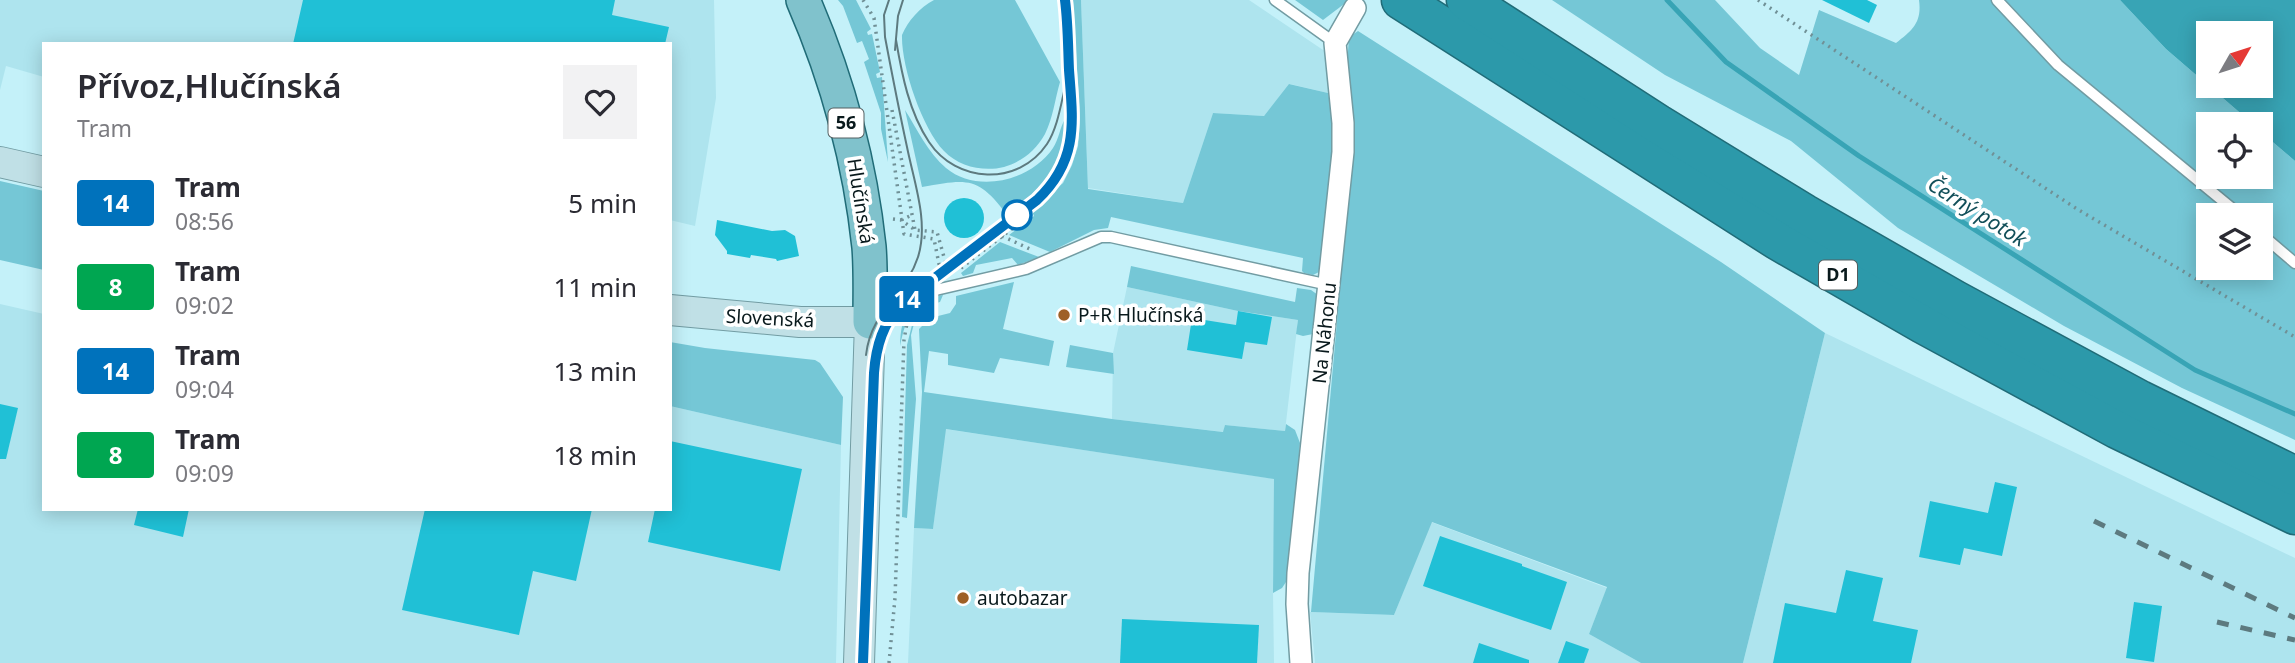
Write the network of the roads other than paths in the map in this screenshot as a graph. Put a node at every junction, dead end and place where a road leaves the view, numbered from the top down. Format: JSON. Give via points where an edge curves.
{"nodes":[{"id":1,"x":803,"y":0,"type":"edge"},
{"id":2,"x":1275,"y":0,"type":"edge"},
{"id":3,"x":1401,"y":0,"type":"edge"},
{"id":4,"x":1466,"y":0,"type":"edge"},
{"id":5,"x":1997,"y":0,"type":"edge"},
{"id":6,"x":1355,"y":8,"type":"dead end"},
{"id":7,"x":1335,"y":43,"type":"junction"},
{"id":8,"x":0,"y":162,"type":"edge"},
{"id":9,"x":42,"y":172,"type":"edge"},
{"id":10,"x":2226,"y":203,"type":"edge"},
{"id":11,"x":2273,"y":244,"type":"edge"},
{"id":12,"x":2295,"y":263,"type":"edge"},
{"id":13,"x":1329,"y":285,"type":"junction"},
{"id":14,"x":672,"y":310,"type":"edge"},
{"id":15,"x":870,"y":322,"type":"junction"},
{"id":16,"x":2295,"y":476,"type":"edge"},
{"id":17,"x":2295,"y":515,"type":"edge"},
{"id":18,"x":859,"y":663,"type":"edge"},
{"id":19,"x":1301,"y":663,"type":"edge"}],
"edges":[{"from":1,"to":15,"type":"main road","name":"Hlučínská","number":"56","via":[[830,68],[858,170],[869,251]]},
{"from":2,"to":7,"type":"lane"},
{"from":3,"to":17,"type":"highway","number":"D1","via":[[1649,160],[1923,324],[2118,429]]},
{"from":4,"to":16,"type":"highway","number":"D1","via":[[1805,214],[2140,400]]},
{"from":5,"to":10,"type":"lane","via":[[2059,65]]},
{"from":6,"to":7,"type":"street"},
{"from":7,"to":13,"type":"street","name":"Na Náhonu","via":[[1343,152]]},
{"from":8,"to":9,"type":"street"},
{"from":11,"to":12,"type":"lane"},
{"from":13,"to":15,"type":"lane","via":[[1096,237],[1017,272],[927,292]]},
{"from":13,"to":19,"type":"street","name":"Na Náhonu","via":[[1298,573]]},
{"from":14,"to":15,"type":"street","name":"Slovenská","via":[[800,322]]},
{"from":15,"to":18,"type":"street","name":"Hlučínská"}]}
